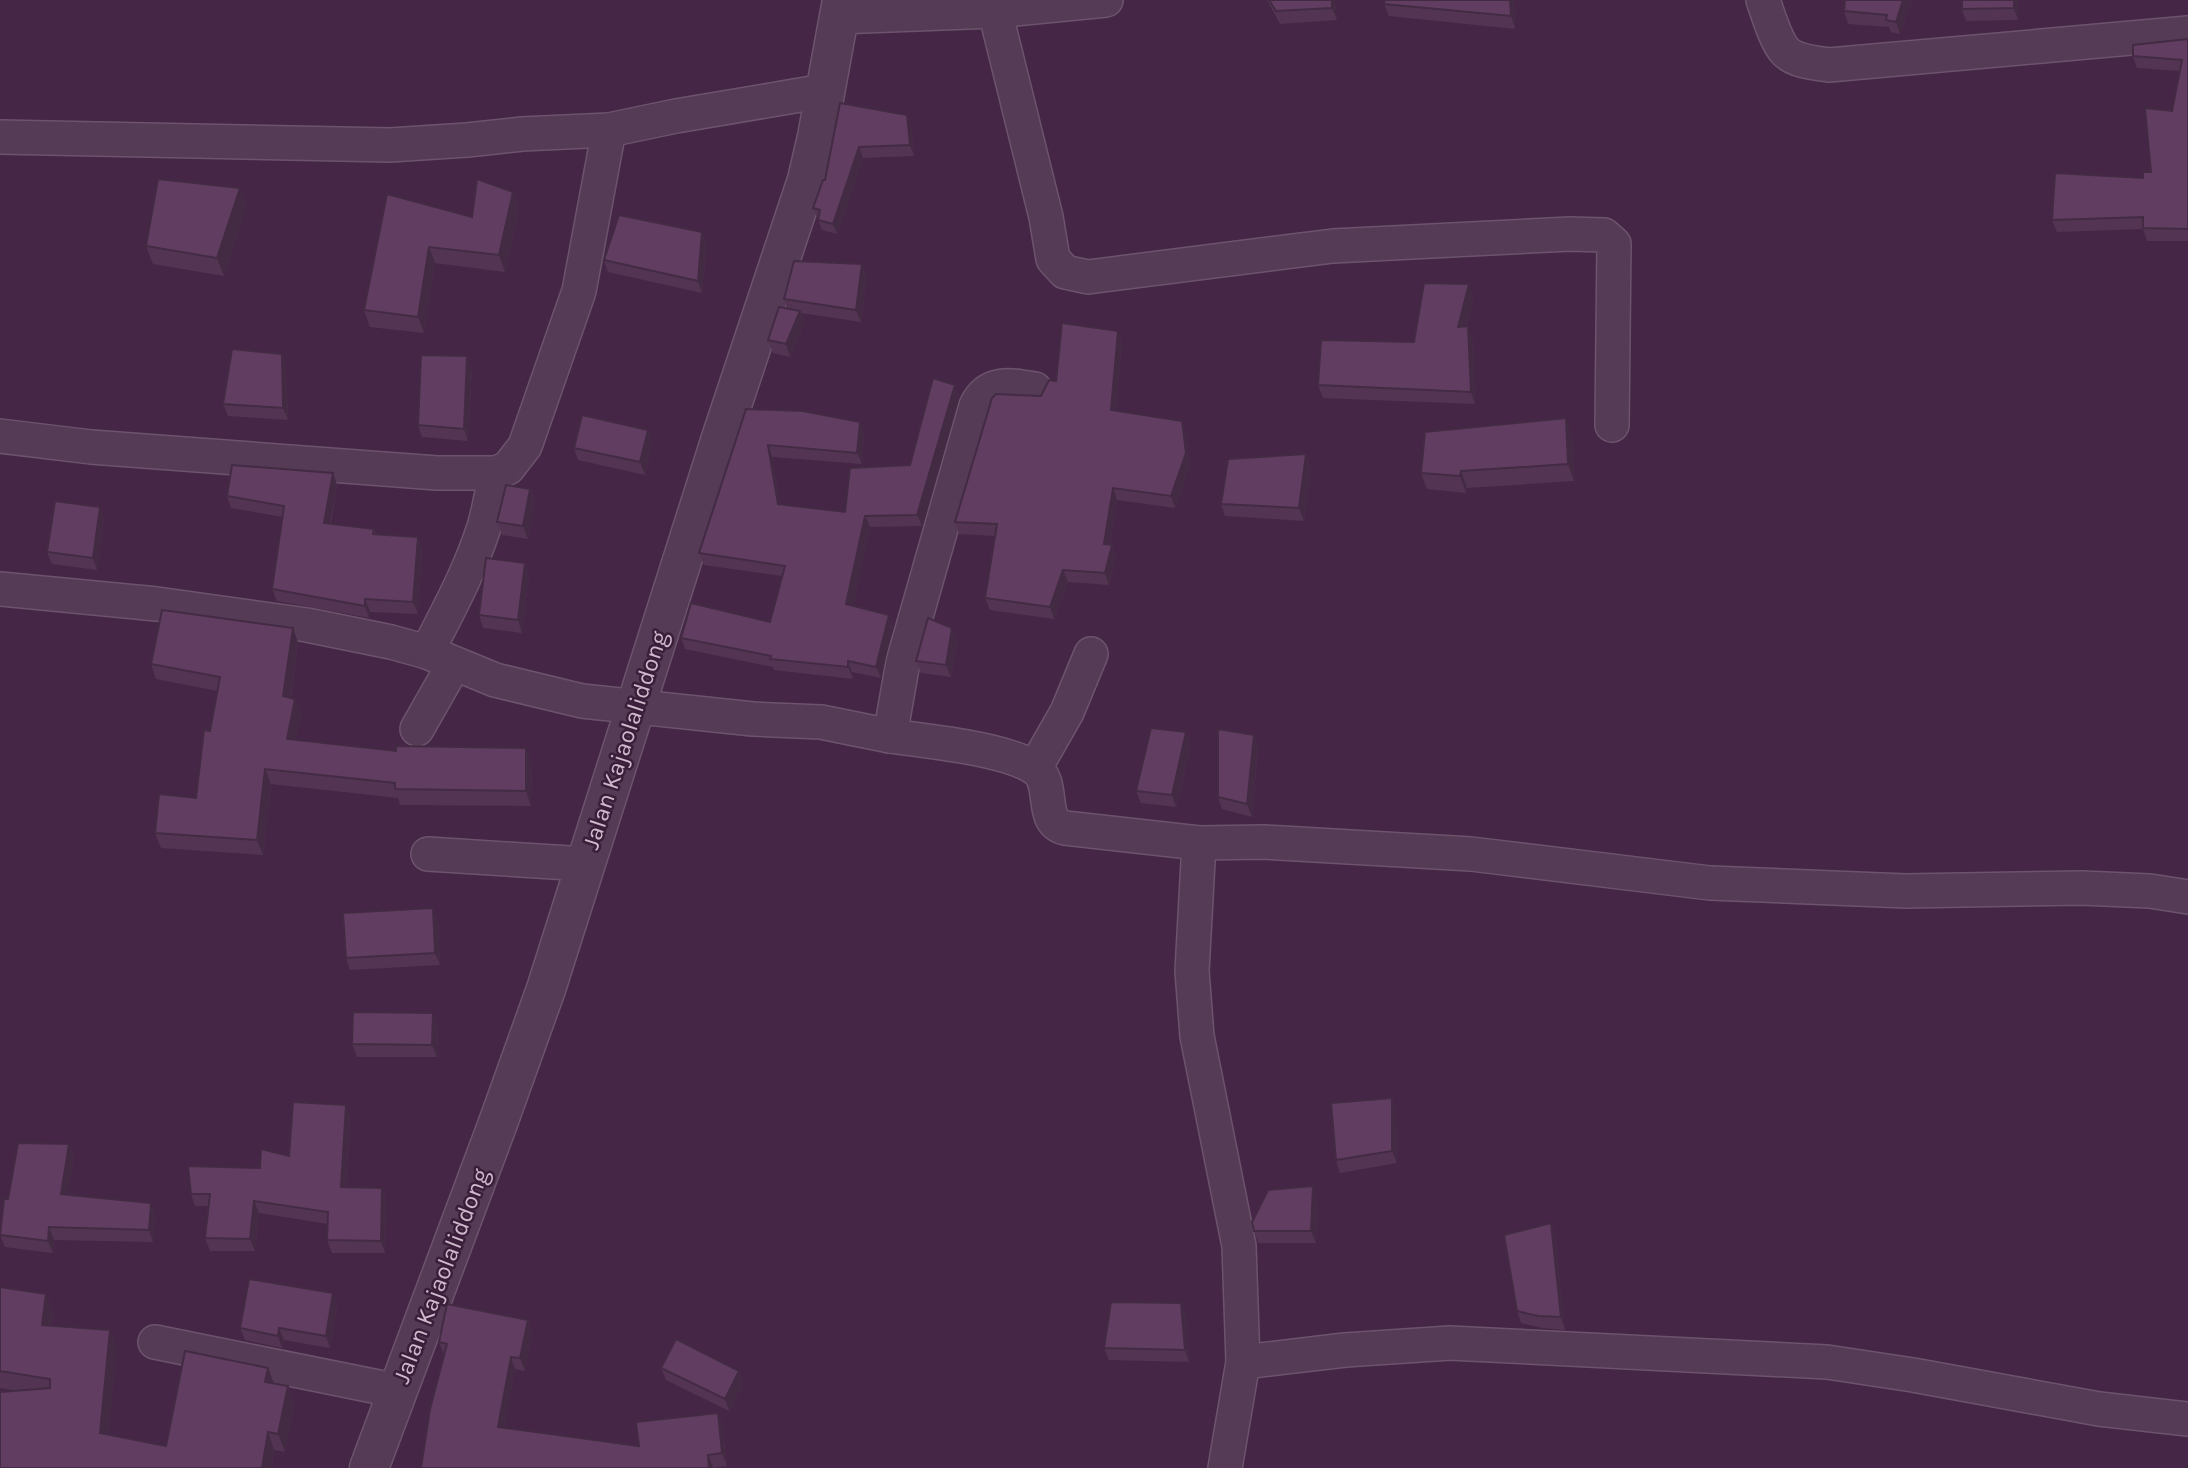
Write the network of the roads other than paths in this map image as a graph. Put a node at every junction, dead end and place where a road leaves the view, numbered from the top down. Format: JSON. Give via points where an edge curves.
{"nodes":[{"id":1,"x":1106,"y":0,"type":"edge"},
{"id":2,"x":1763,"y":0,"type":"edge"},
{"id":3,"x":840,"y":9,"type":"edge"},
{"id":4,"x":995,"y":11,"type":"junction"},
{"id":5,"x":2188,"y":33,"type":"edge"},
{"id":6,"x":824,"y":91,"type":"junction"},
{"id":7,"x":609,"y":130,"type":"junction"},
{"id":8,"x":0,"y":137,"type":"edge"},
{"id":9,"x":1035,"y":388,"type":"dead end"},
{"id":10,"x":1612,"y":425,"type":"dead end"},
{"id":11,"x":0,"y":436,"type":"edge"},
{"id":12,"x":496,"y":473,"type":"junction"},
{"id":13,"x":0,"y":591,"type":"edge"},
{"id":14,"x":1091,"y":654,"type":"dead end"},
{"id":15,"x":440,"y":658,"type":"junction"},
{"id":16,"x":635,"y":707,"type":"junction"},
{"id":17,"x":417,"y":729,"type":"dead end"},
{"id":18,"x":890,"y":736,"type":"junction"},
{"id":19,"x":1035,"y":768,"type":"junction"},
{"id":20,"x":1199,"y":844,"type":"junction"},
{"id":21,"x":428,"y":854,"type":"dead end"},
{"id":22,"x":585,"y":864,"type":"junction"},
{"id":23,"x":2188,"y":897,"type":"edge"},
{"id":24,"x":155,"y":1342,"type":"dead end"},
{"id":25,"x":1243,"y":1362,"type":"junction"},
{"id":26,"x":398,"y":1391,"type":"junction"},
{"id":27,"x":2188,"y":1419,"type":"edge"},
{"id":28,"x":369,"y":1468,"type":"edge"},
{"id":29,"x":1225,"y":1468,"type":"edge"}],
"edges":[{"from":1,"to":4,"type":"street"},
{"from":2,"to":5,"type":"street","via":[[1786,52],[1803,61],[1829,65]]},
{"from":3,"to":4,"type":"street"},
{"from":3,"to":6,"type":"street","name":"Jalan Kajaolaliddong"},
{"from":4,"to":10,"type":"street","via":[[1053,259],[1065,272],[1088,277],[1333,246],[1604,235],[1614,244]]},
{"from":6,"to":7,"type":"street"},
{"from":6,"to":16,"type":"street","name":"Jalan Kajaolaliddong","via":[[807,180]]},
{"from":7,"to":8,"type":"street","via":[[390,145]]},
{"from":7,"to":12,"type":"street","via":[[579,291],[525,446],[508,468]]},
{"from":9,"to":18,"type":"street","via":[[994,387],[976,406],[903,662]]},
{"from":11,"to":12,"type":"street","via":[[410,471]]},
{"from":12,"to":15,"type":"street","via":[[485,525],[457,594]]},
{"from":13,"to":15,"type":"street","via":[[158,604],[307,625],[391,642]]},
{"from":14,"to":19,"type":"street","via":[[1067,712]]},
{"from":15,"to":16,"type":"street","via":[[542,692]]},
{"from":15,"to":17,"type":"street"},
{"from":16,"to":18,"type":"street","via":[[821,722]]},
{"from":16,"to":22,"type":"street","name":"Jalan Kajaolaliddong"},
{"from":18,"to":19,"type":"street","via":[[978,749]]},
{"from":19,"to":20,"type":"street","via":[[1043,777],[1051,818],[1057,826]]},
{"from":20,"to":23,"type":"street","via":[[1264,842],[1471,854],[1710,883],[1906,891],[2082,888]]},
{"from":20,"to":25,"type":"street","via":[[1192,971],[1197,1036],[1239,1246]]},
{"from":21,"to":22,"type":"street"},
{"from":22,"to":26,"type":"street","name":"Jalan Kajaolaliddong","via":[[498,1123]]},
{"from":24,"to":26,"type":"street"},
{"from":25,"to":27,"type":"street","via":[[1450,1343],[1827,1362],[2099,1409]]},
{"from":25,"to":29,"type":"street"},
{"from":26,"to":28,"type":"street","name":"Jalan Kajaolaliddong"}]}
